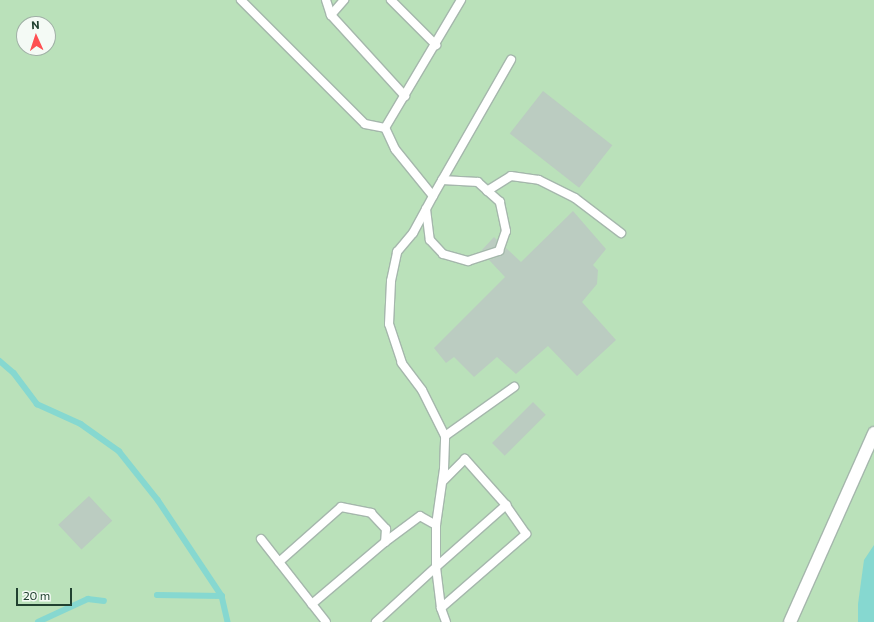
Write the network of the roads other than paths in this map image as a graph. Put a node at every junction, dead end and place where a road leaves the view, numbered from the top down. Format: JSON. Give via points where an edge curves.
{"nodes":[{"id":1,"x":241,"y":0,"type":"edge"},
{"id":2,"x":326,"y":0,"type":"edge"},
{"id":3,"x":344,"y":0,"type":"edge"},
{"id":4,"x":391,"y":0,"type":"edge"},
{"id":5,"x":461,"y":0,"type":"edge"},
{"id":6,"x":331,"y":15,"type":"junction"},
{"id":7,"x":436,"y":45,"type":"junction"},
{"id":8,"x":511,"y":60,"type":"dead end"},
{"id":9,"x":405,"y":96,"type":"junction"},
{"id":10,"x":385,"y":128,"type":"junction"},
{"id":11,"x":442,"y":180,"type":"junction"},
{"id":12,"x":488,"y":191,"type":"junction"},
{"id":13,"x":433,"y":196,"type":"junction"},
{"id":14,"x":426,"y":209,"type":"junction"},
{"id":15,"x":622,"y":234,"type":"dead end"},
{"id":16,"x":514,"y":387,"type":"dead end"},
{"id":17,"x":874,"y":433,"type":"edge"},
{"id":18,"x":445,"y":436,"type":"junction"},
{"id":19,"x":443,"y":481,"type":"junction"},
{"id":20,"x":506,"y":506,"type":"junction"},
{"id":21,"x":436,"y":525,"type":"junction"},
{"id":22,"x":261,"y":539,"type":"dead end"},
{"id":23,"x":385,"y":542,"type":"junction"},
{"id":24,"x":279,"y":562,"type":"junction"},
{"id":25,"x":436,"y":567,"type":"junction"},
{"id":26,"x":312,"y":604,"type":"junction"},
{"id":27,"x":441,"y":608,"type":"junction"},
{"id":28,"x":326,"y":622,"type":"edge"},
{"id":29,"x":376,"y":622,"type":"edge"},
{"id":30,"x":446,"y":622,"type":"edge"},
{"id":31,"x":790,"y":622,"type":"edge"}],
"edges":[{"from":1,"to":10,"type":"lane","via":[[365,124]]},
{"from":2,"to":6,"type":"lane"},
{"from":3,"to":6,"type":"lane"},
{"from":4,"to":7,"type":"lane"},
{"from":5,"to":7,"type":"lane"},
{"from":6,"to":9,"type":"lane"},
{"from":7,"to":9,"type":"lane"},
{"from":8,"to":11,"type":"lane"},
{"from":9,"to":10,"type":"lane"},
{"from":10,"to":13,"type":"lane","via":[[395,149]]},
{"from":11,"to":12,"type":"lane","via":[[478,182]]},
{"from":11,"to":13,"type":"lane"},
{"from":12,"to":14,"type":"lane","via":[[500,202],[506,231],[499,251],[468,261],[443,254],[430,240]]},
{"from":12,"to":15,"type":"lane","via":[[511,176],[539,180],[575,198]]},
{"from":13,"to":14,"type":"lane"},
{"from":14,"to":18,"type":"lane","via":[[413,232],[397,252],[391,281],[389,324],[402,363],[422,390]]},
{"from":16,"to":18,"type":"lane"},
{"from":17,"to":31,"type":"main road"},
{"from":18,"to":19,"type":"lane"},
{"from":19,"to":20,"type":"lane","via":[[466,459]]},
{"from":19,"to":21,"type":"lane"},
{"from":20,"to":25,"type":"lane"},
{"from":20,"to":27,"type":"lane","via":[[526,534]]},
{"from":21,"to":23,"type":"lane","via":[[420,516]]},
{"from":21,"to":25,"type":"lane"},
{"from":22,"to":24,"type":"lane"},
{"from":23,"to":24,"type":"lane","via":[[386,529],[371,513],[341,507]]},
{"from":23,"to":26,"type":"lane"},
{"from":24,"to":26,"type":"lane"},
{"from":25,"to":27,"type":"lane"},
{"from":25,"to":29,"type":"lane"},
{"from":26,"to":28,"type":"lane"},
{"from":27,"to":30,"type":"lane"}]}
